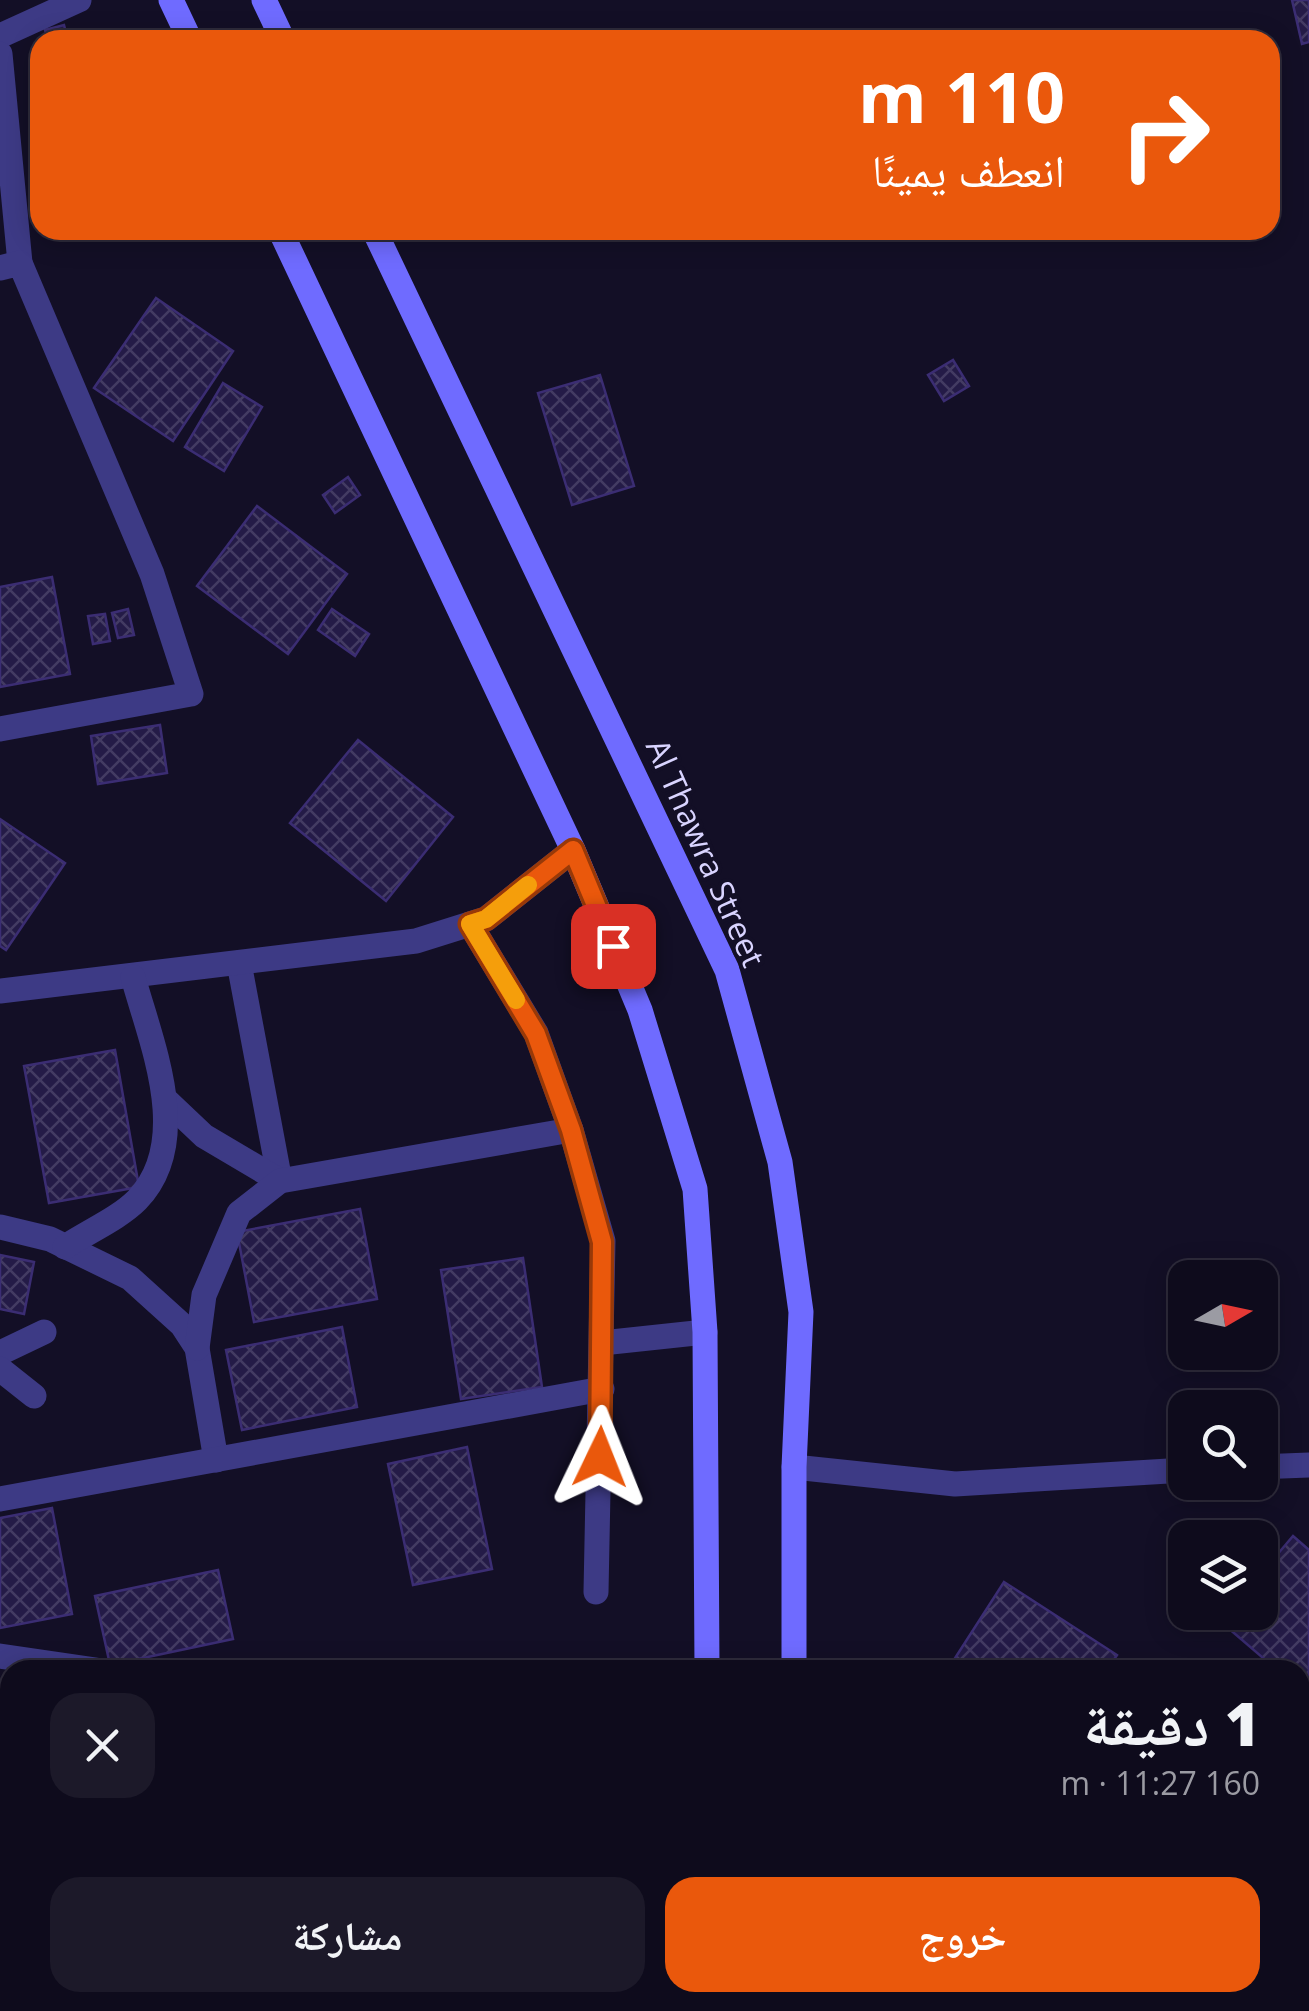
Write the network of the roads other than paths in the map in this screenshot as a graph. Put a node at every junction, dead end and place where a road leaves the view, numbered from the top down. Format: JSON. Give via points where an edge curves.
{"nodes":[{"id":1,"x":78,"y":0,"type":"edge"},
{"id":2,"x":171,"y":0,"type":"edge"},
{"id":3,"x":264,"y":0,"type":"edge"},
{"id":4,"x":185,"y":30,"type":"edge"},
{"id":5,"x":278,"y":30,"type":"edge"},
{"id":6,"x":0,"y":36,"type":"edge"},
{"id":7,"x":0,"y":54,"type":"edge"},
{"id":8,"x":285,"y":240,"type":"edge"},
{"id":9,"x":379,"y":240,"type":"edge"},
{"id":10,"x":10,"y":266,"type":"edge"},
{"id":11,"x":0,"y":728,"type":"edge"},
{"id":12,"x":573,"y":850,"type":"junction"},
{"id":13,"x":470,"y":924,"type":"junction"},
{"id":14,"x":239,"y":963,"type":"junction"},
{"id":15,"x":133,"y":977,"type":"junction"},
{"id":16,"x":0,"y":991,"type":"edge"},
{"id":17,"x":166,"y":1100,"type":"junction"},
{"id":18,"x":571,"y":1130,"type":"junction"},
{"id":19,"x":280,"y":1181,"type":"junction"},
{"id":20,"x":0,"y":1228,"type":"edge"},
{"id":21,"x":65,"y":1246,"type":"junction"},
{"id":22,"x":44,"y":1332,"type":"dead end"},
{"id":23,"x":706,"y":1332,"type":"junction"},
{"id":24,"x":602,"y":1343,"type":"junction"},
{"id":25,"x":197,"y":1348,"type":"junction"},
{"id":26,"x":0,"y":1354,"type":"edge"},
{"id":27,"x":0,"y":1369,"type":"edge"},
{"id":28,"x":602,"y":1389,"type":"junction"},
{"id":29,"x":34,"y":1396,"type":"dead end"},
{"id":30,"x":216,"y":1460,"type":"junction"},
{"id":31,"x":1309,"y":1465,"type":"edge"},
{"id":32,"x":1278,"y":1466,"type":"edge"},
{"id":33,"x":794,"y":1468,"type":"junction"},
{"id":34,"x":1168,"y":1471,"type":"edge"},
{"id":35,"x":0,"y":1499,"type":"edge"},
{"id":36,"x":596,"y":1592,"type":"dead end"},
{"id":37,"x":0,"y":1656,"type":"edge"},
{"id":38,"x":27,"y":1660,"type":"edge"},
{"id":39,"x":707,"y":1660,"type":"edge"},
{"id":40,"x":797,"y":1660,"type":"edge"}],
"edges":[{"from":1,"to":6,"type":"street"},
{"from":2,"to":4,"type":"main road"},
{"from":3,"to":5,"type":"main road"},
{"from":7,"to":10,"type":"street"},
{"from":8,"to":12,"type":"main road"},
{"from":9,"to":33,"type":"main road","name":"Al Thawra Street","via":[[727,970],[780,1162],[799,1293]]},
{"from":10,"to":11,"type":"street","via":[[152,574],[191,694]]},
{"from":12,"to":13,"type":"street","via":[[486,919]]},
{"from":12,"to":23,"type":"main road","via":[[640,1010],[696,1190]]},
{"from":13,"to":14,"type":"street","via":[[416,941]]},
{"from":13,"to":18,"type":"street","via":[[536,1034]]},
{"from":14,"to":15,"type":"street"},
{"from":14,"to":19,"type":"street"},
{"from":15,"to":16,"type":"street"},
{"from":15,"to":17,"type":"street"},
{"from":17,"to":19,"type":"street","via":[[204,1136]]},
{"from":17,"to":21,"type":"street","via":[[164,1143],[150,1182],[136,1201]]},
{"from":18,"to":19,"type":"street"},
{"from":18,"to":24,"type":"street","via":[[602,1242]]},
{"from":19,"to":25,"type":"street","via":[[239,1213],[230,1230],[204,1295]]},
{"from":20,"to":21,"type":"street"},
{"from":21,"to":25,"type":"street","via":[[130,1278],[182,1325]]},
{"from":22,"to":26,"type":"street"},
{"from":23,"to":24,"type":"street"},
{"from":23,"to":39,"type":"main road"},
{"from":24,"to":28,"type":"street"},
{"from":25,"to":30,"type":"street"},
{"from":27,"to":29,"type":"street"},
{"from":28,"to":30,"type":"street"},
{"from":28,"to":36,"type":"street"},
{"from":30,"to":35,"type":"street"},
{"from":31,"to":32,"type":"street"},
{"from":33,"to":34,"type":"street","via":[[955,1484]]},
{"from":33,"to":40,"type":"main road","name":"Al Thawra Street"},
{"from":37,"to":38,"type":"street"}]}
